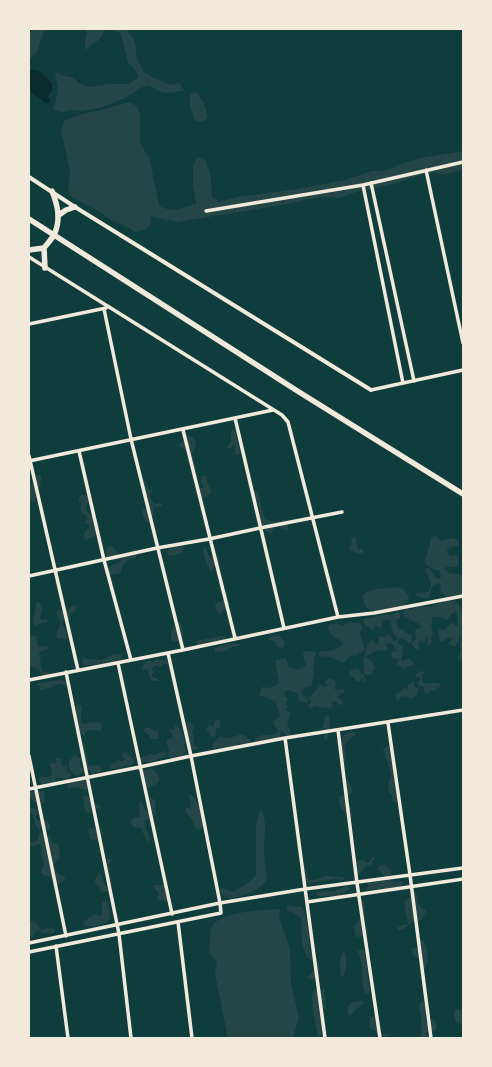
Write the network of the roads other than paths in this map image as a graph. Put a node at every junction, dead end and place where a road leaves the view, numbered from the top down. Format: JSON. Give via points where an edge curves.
{"nodes":[{"id":1,"x":463,"y":162,"type":"edge"},
{"id":2,"x":426,"y":170,"type":"junction"},
{"id":3,"x":29,"y":177,"type":"edge"},
{"id":4,"x":371,"y":183,"type":"junction"},
{"id":5,"x":363,"y":185,"type":"junction"},
{"id":6,"x":52,"y":191,"type":"junction"},
{"id":7,"x":75,"y":207,"type":"junction"},
{"id":8,"x":206,"y":211,"type":"dead end"},
{"id":9,"x":59,"y":215,"type":"junction"},
{"id":10,"x":29,"y":219,"type":"edge"},
{"id":11,"x":54,"y":235,"type":"junction"},
{"id":12,"x":44,"y":248,"type":"junction"},
{"id":13,"x":29,"y":250,"type":"edge"},
{"id":14,"x":29,"y":257,"type":"edge"},
{"id":15,"x":45,"y":268,"type":"junction"},
{"id":16,"x":106,"y":308,"type":"junction"},
{"id":17,"x":29,"y":324,"type":"edge"},
{"id":18,"x":463,"y":343,"type":"edge"},
{"id":19,"x":463,"y":370,"type":"edge"},
{"id":20,"x":414,"y":381,"type":"junction"},
{"id":21,"x":403,"y":383,"type":"junction"},
{"id":22,"x":371,"y":390,"type":"joint"},
{"id":23,"x":273,"y":410,"type":"junction"},
{"id":24,"x":235,"y":418,"type":"junction"},
{"id":25,"x":183,"y":430,"type":"junction"},
{"id":26,"x":131,"y":439,"type":"junction"},
{"id":27,"x":79,"y":451,"type":"junction"},
{"id":28,"x":29,"y":459,"type":"edge"},
{"id":29,"x":463,"y":494,"type":"edge"},
{"id":30,"x":342,"y":512,"type":"dead end"},
{"id":31,"x":312,"y":518,"type":"junction"},
{"id":32,"x":260,"y":528,"type":"junction"},
{"id":33,"x":209,"y":539,"type":"junction"},
{"id":34,"x":157,"y":548,"type":"junction"},
{"id":35,"x":104,"y":560,"type":"junction"},
{"id":36,"x":56,"y":570,"type":"junction"},
{"id":37,"x":29,"y":576,"type":"edge"},
{"id":38,"x":463,"y":596,"type":"edge"},
{"id":39,"x":338,"y":617,"type":"junction"},
{"id":40,"x":284,"y":628,"type":"junction"},
{"id":41,"x":235,"y":638,"type":"junction"},
{"id":42,"x":183,"y":650,"type":"junction"},
{"id":43,"x":168,"y":653,"type":"junction"},
{"id":44,"x":131,"y":660,"type":"junction"},
{"id":45,"x":118,"y":663,"type":"junction"},
{"id":46,"x":78,"y":670,"type":"junction"},
{"id":47,"x":66,"y":672,"type":"junction"},
{"id":48,"x":29,"y":680,"type":"edge"},
{"id":49,"x":463,"y":710,"type":"edge"},
{"id":50,"x":388,"y":723,"type":"junction"},
{"id":51,"x":338,"y":730,"type":"junction"},
{"id":52,"x":285,"y":738,"type":"junction"},
{"id":53,"x":29,"y":756,"type":"edge"},
{"id":54,"x":191,"y":756,"type":"junction"},
{"id":55,"x":140,"y":767,"type":"junction"},
{"id":56,"x":88,"y":778,"type":"junction"},
{"id":57,"x":35,"y":788,"type":"junction"},
{"id":58,"x":29,"y":789,"type":"edge"},
{"id":59,"x":463,"y":868,"type":"edge"},
{"id":60,"x":410,"y":875,"type":"junction"},
{"id":61,"x":463,"y":879,"type":"edge"},
{"id":62,"x":357,"y":883,"type":"junction"},
{"id":63,"x":412,"y":887,"type":"junction"},
{"id":64,"x":305,"y":889,"type":"junction"},
{"id":65,"x":359,"y":894,"type":"junction"},
{"id":66,"x":307,"y":902,"type":"junction"},
{"id":67,"x":220,"y":903,"type":"junction"},
{"id":68,"x":172,"y":914,"type":"junction"},
{"id":69,"x":178,"y":922,"type":"junction"},
{"id":70,"x":117,"y":925,"type":"junction"},
{"id":71,"x":119,"y":934,"type":"junction"},
{"id":72,"x":66,"y":936,"type":"junction"},
{"id":73,"x":29,"y":944,"type":"edge"},
{"id":74,"x":56,"y":946,"type":"junction"},
{"id":75,"x":29,"y":952,"type":"edge"},
{"id":76,"x":68,"y":1038,"type":"edge"},
{"id":77,"x":131,"y":1038,"type":"edge"},
{"id":78,"x":192,"y":1038,"type":"edge"},
{"id":79,"x":325,"y":1038,"type":"edge"},
{"id":80,"x":380,"y":1038,"type":"edge"},
{"id":81,"x":432,"y":1038,"type":"edge"}],
"edges":[{"from":1,"to":2,"type":"street"},
{"from":2,"to":4,"type":"street"},
{"from":2,"to":18,"type":"street"},
{"from":3,"to":6,"type":"street"},
{"from":4,"to":5,"type":"street"},
{"from":4,"to":20,"type":"street"},
{"from":5,"to":8,"type":"street"},
{"from":5,"to":21,"type":"street"},
{"from":6,"to":7,"type":"street"},
{"from":6,"to":9,"type":"highway"},
{"from":7,"to":9,"type":"highway"},
{"from":7,"to":22,"type":"street"},
{"from":9,"to":11,"type":"highway"},
{"from":10,"to":11,"type":"highway"},
{"from":11,"to":12,"type":"highway"},
{"from":11,"to":29,"type":"highway"},
{"from":12,"to":13,"type":"highway"},
{"from":12,"to":15,"type":"highway"},
{"from":14,"to":15,"type":"street"},
{"from":15,"to":16,"type":"street"},
{"from":16,"to":17,"type":"street"},
{"from":16,"to":23,"type":"street"},
{"from":16,"to":26,"type":"street"},
{"from":19,"to":20,"type":"street"},
{"from":20,"to":21,"type":"street"},
{"from":21,"to":22,"type":"street"},
{"from":23,"to":24,"type":"street"},
{"from":23,"to":31,"type":"street","via":[[288,422]]},
{"from":24,"to":25,"type":"street"},
{"from":24,"to":32,"type":"street"},
{"from":25,"to":26,"type":"street"},
{"from":25,"to":33,"type":"street"},
{"from":26,"to":27,"type":"street"},
{"from":26,"to":34,"type":"street"},
{"from":27,"to":28,"type":"street"},
{"from":27,"to":35,"type":"street"},
{"from":28,"to":36,"type":"street"},
{"from":30,"to":31,"type":"street"},
{"from":31,"to":32,"type":"street"},
{"from":31,"to":39,"type":"street"},
{"from":32,"to":33,"type":"street"},
{"from":32,"to":40,"type":"street"},
{"from":33,"to":34,"type":"street"},
{"from":33,"to":41,"type":"street"},
{"from":34,"to":35,"type":"street"},
{"from":34,"to":42,"type":"street"},
{"from":35,"to":36,"type":"street"},
{"from":35,"to":44,"type":"street"},
{"from":36,"to":37,"type":"street"},
{"from":36,"to":46,"type":"street"},
{"from":38,"to":39,"type":"street","via":[[374,613]]},
{"from":39,"to":40,"type":"street"},
{"from":40,"to":41,"type":"street"},
{"from":41,"to":42,"type":"street"},
{"from":42,"to":43,"type":"street"},
{"from":43,"to":44,"type":"street"},
{"from":43,"to":54,"type":"street"},
{"from":44,"to":45,"type":"street"},
{"from":45,"to":46,"type":"street"},
{"from":45,"to":55,"type":"street"},
{"from":46,"to":47,"type":"street"},
{"from":47,"to":48,"type":"street"},
{"from":47,"to":56,"type":"street"},
{"from":49,"to":50,"type":"street"},
{"from":50,"to":51,"type":"street"},
{"from":50,"to":60,"type":"street"},
{"from":51,"to":52,"type":"street"},
{"from":51,"to":62,"type":"street"},
{"from":52,"to":54,"type":"street"},
{"from":52,"to":64,"type":"street"},
{"from":53,"to":57,"type":"street"},
{"from":54,"to":55,"type":"street"},
{"from":54,"to":67,"type":"street"},
{"from":55,"to":56,"type":"street"},
{"from":55,"to":68,"type":"street"},
{"from":56,"to":57,"type":"street"},
{"from":56,"to":70,"type":"street"},
{"from":57,"to":58,"type":"street"},
{"from":57,"to":72,"type":"street"},
{"from":59,"to":60,"type":"street"},
{"from":60,"to":62,"type":"street"},
{"from":60,"to":63,"type":"street"},
{"from":61,"to":63,"type":"street"},
{"from":62,"to":64,"type":"street"},
{"from":62,"to":65,"type":"street"},
{"from":63,"to":65,"type":"street"},
{"from":63,"to":81,"type":"street"},
{"from":64,"to":66,"type":"street"},
{"from":64,"to":67,"type":"street"},
{"from":65,"to":66,"type":"street"},
{"from":65,"to":80,"type":"street"},
{"from":66,"to":79,"type":"street"},
{"from":67,"to":68,"type":"street"},
{"from":67,"to":69,"type":"street","via":[[221,913]]},
{"from":68,"to":70,"type":"street"},
{"from":69,"to":71,"type":"street"},
{"from":69,"to":78,"type":"street"},
{"from":70,"to":71,"type":"street"},
{"from":70,"to":72,"type":"street"},
{"from":71,"to":74,"type":"street"},
{"from":71,"to":77,"type":"street"},
{"from":72,"to":73,"type":"street"},
{"from":74,"to":75,"type":"street"},
{"from":74,"to":76,"type":"street"}]}
